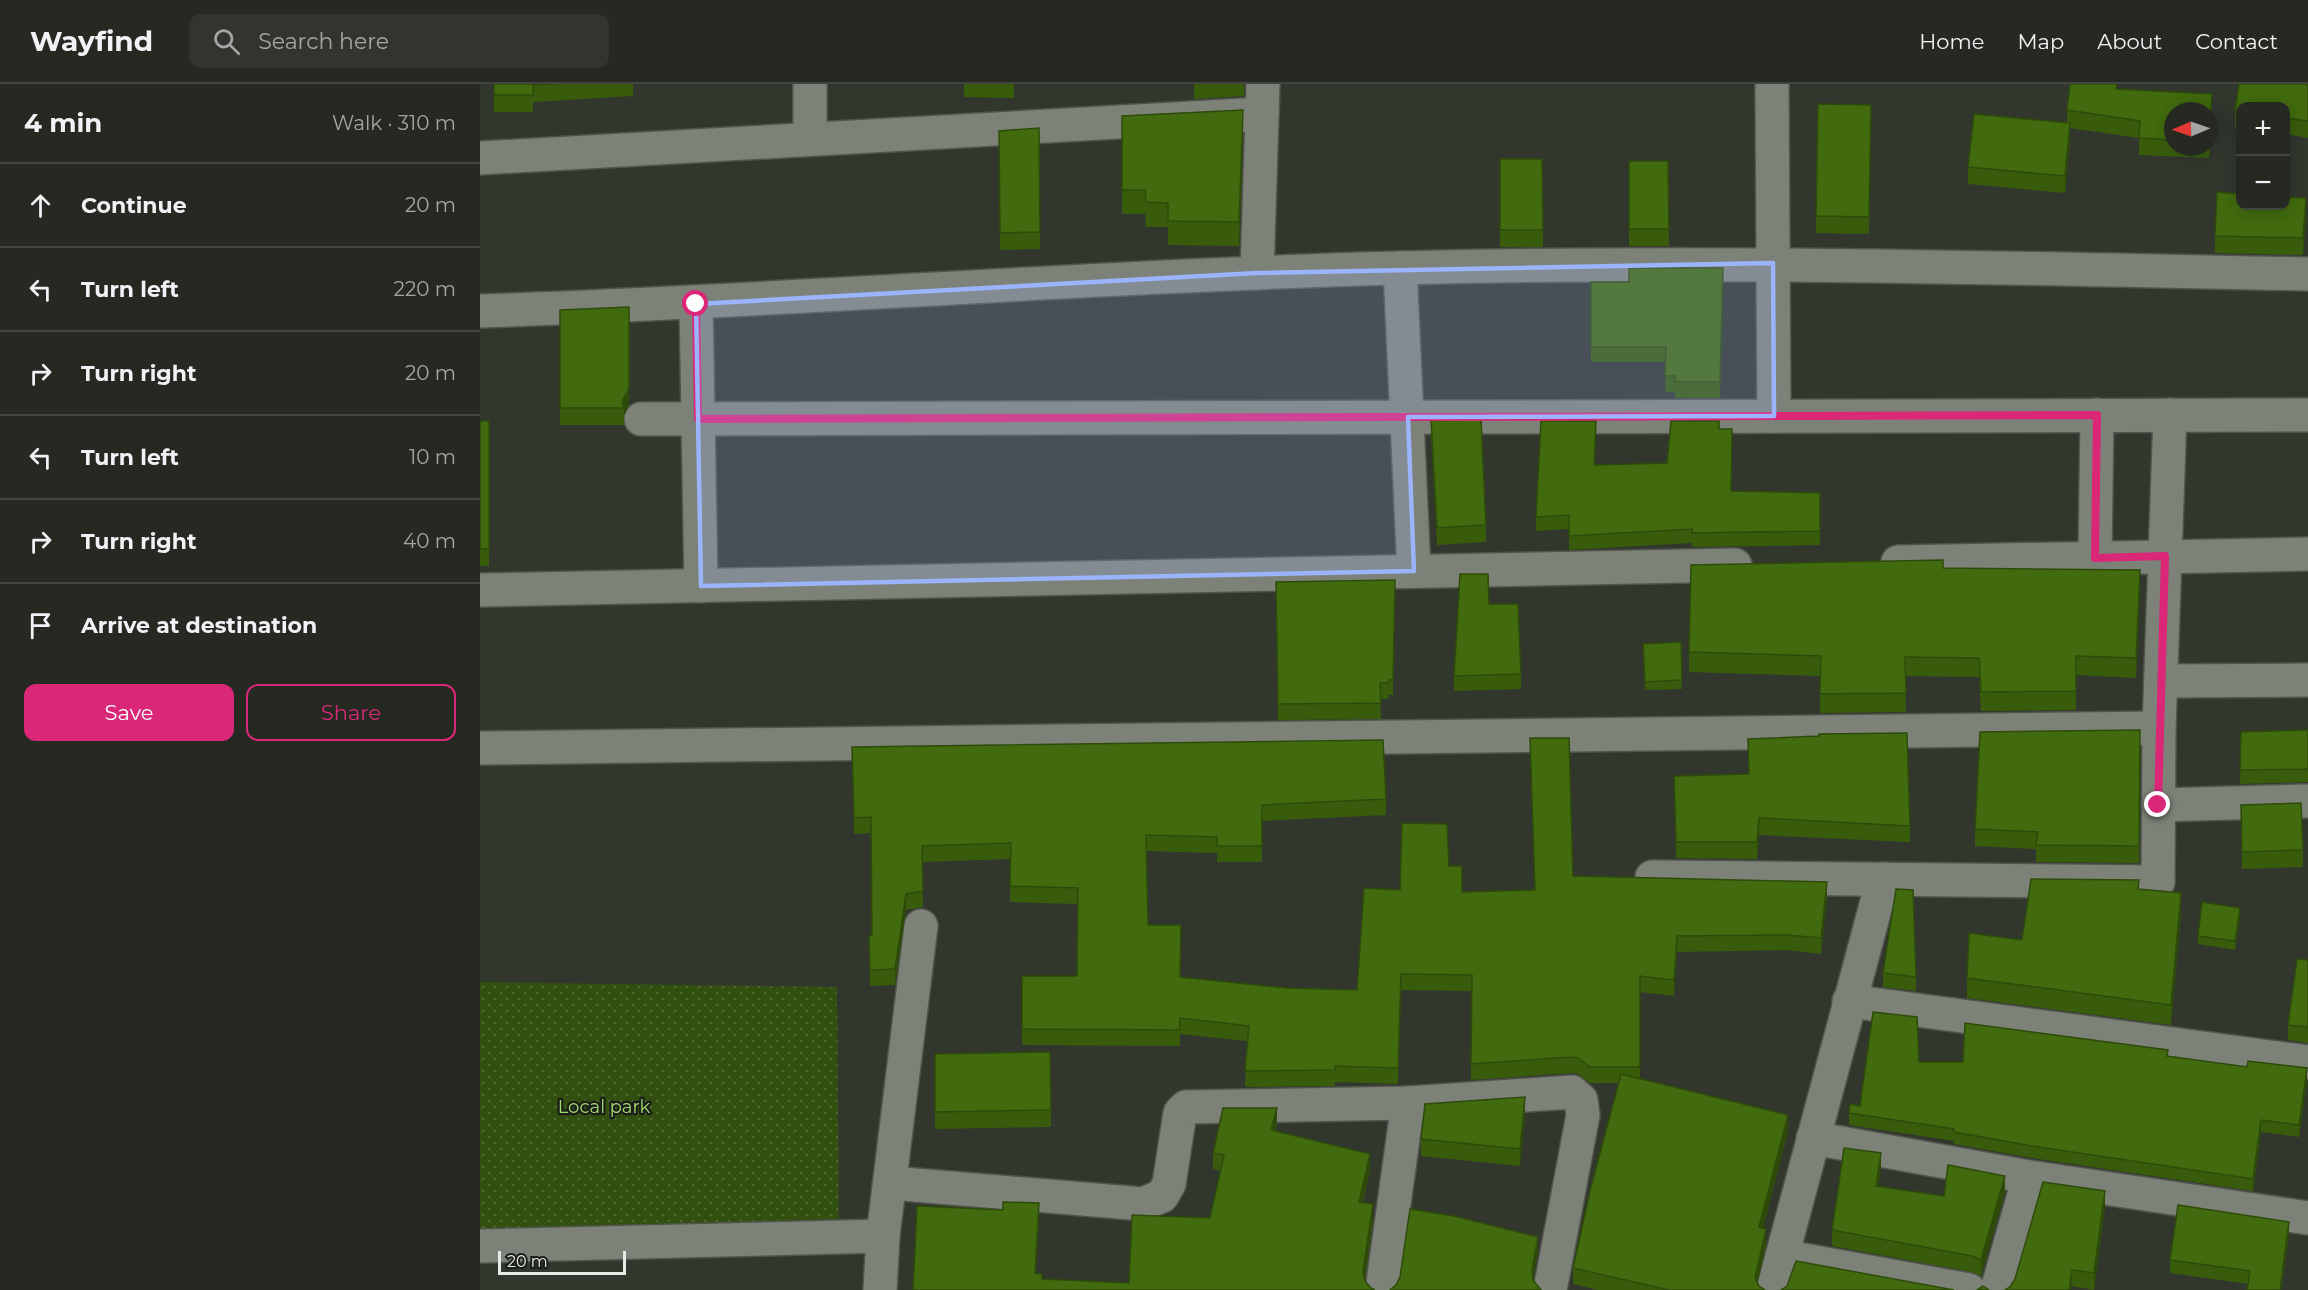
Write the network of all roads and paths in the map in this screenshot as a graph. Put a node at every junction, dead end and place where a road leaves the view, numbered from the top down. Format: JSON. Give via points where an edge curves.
{"nodes":[{"id":1,"x":810,"y":84,"type":"edge"},
{"id":2,"x":1772,"y":84,"type":"edge"},
{"id":3,"x":1262,"y":99,"type":"edge"},
{"id":4,"x":810,"y":139,"type":"junction"},
{"id":5,"x":480,"y":158,"type":"edge"},
{"id":6,"x":1773,"y":263,"type":"junction"},
{"id":7,"x":1400,"y":268,"type":"junction"},
{"id":8,"x":1257,"y":273,"type":"junction"},
{"id":9,"x":2308,"y":274,"type":"edge"},
{"id":10,"x":696,"y":304,"type":"junction"},
{"id":11,"x":480,"y":311,"type":"edge"},
{"id":12,"x":2097,"y":415,"type":"junction"},
{"id":13,"x":2170,"y":415,"type":"junction"},
{"id":14,"x":2308,"y":415,"type":"edge"},
{"id":15,"x":1774,"y":416,"type":"junction"},
{"id":16,"x":1408,"y":417,"type":"junction"},
{"id":17,"x":641,"y":419,"type":"dead end"},
{"id":18,"x":698,"y":419,"type":"junction"},
{"id":19,"x":2308,"y":554,"type":"edge"},
{"id":20,"x":2165,"y":556,"type":"junction"},
{"id":21,"x":2095,"y":558,"type":"junction"},
{"id":22,"x":1868,"y":563,"type":"edge"},
{"id":23,"x":1761,"y":565,"type":"edge"},
{"id":24,"x":1414,"y":572,"type":"junction"},
{"id":25,"x":701,"y":586,"type":"junction"},
{"id":26,"x":480,"y":590,"type":"edge"},
{"id":27,"x":2308,"y":680,"type":"edge"},
{"id":28,"x":2161,"y":681,"type":"junction"},
{"id":29,"x":2159,"y":728,"type":"junction"},
{"id":30,"x":480,"y":747,"type":"edge"},
{"id":31,"x":2308,"y":801,"type":"edge"},
{"id":32,"x":2158,"y":805,"type":"junction"},
{"id":33,"x":1652,"y":878,"type":"edge"},
{"id":34,"x":1883,"y":879,"type":"junction"},
{"id":35,"x":921,"y":926,"type":"dead end"},
{"id":36,"x":1849,"y":1001,"type":"junction"},
{"id":37,"x":2308,"y":1062,"type":"edge"},
{"id":38,"x":1408,"y":1103,"type":"junction"},
{"id":39,"x":1813,"y":1138,"type":"junction"},
{"id":40,"x":2029,"y":1177,"type":"junction"},
{"id":41,"x":891,"y":1183,"type":"junction"},
{"id":42,"x":2308,"y":1218,"type":"edge"},
{"id":43,"x":883,"y":1236,"type":"junction"},
{"id":44,"x":480,"y":1246,"type":"edge"},
{"id":45,"x":1782,"y":1256,"type":"junction"},
{"id":46,"x":880,"y":1290,"type":"edge"},
{"id":47,"x":1382,"y":1290,"type":"edge"},
{"id":48,"x":1550,"y":1290,"type":"edge"},
{"id":49,"x":1773,"y":1290,"type":"edge"},
{"id":50,"x":1969,"y":1290,"type":"edge"},
{"id":51,"x":1997,"y":1290,"type":"edge"}],
"edges":[{"from":1,"to":4,"type":"street"},
{"from":2,"to":6,"type":"street"},
{"from":3,"to":4,"type":"street"},
{"from":3,"to":8,"type":"street"},
{"from":4,"to":5,"type":"street"},
{"from":6,"to":7,"type":"street"},
{"from":6,"to":9,"type":"street"},
{"from":6,"to":15,"type":"street"},
{"from":7,"to":8,"type":"street"},
{"from":7,"to":16,"type":"street"},
{"from":8,"to":10,"type":"street"},
{"from":10,"to":11,"type":"street"},
{"from":10,"to":18,"type":"street"},
{"from":12,"to":13,"type":"street"},
{"from":12,"to":15,"type":"street"},
{"from":12,"to":21,"type":"street"},
{"from":13,"to":14,"type":"street"},
{"from":13,"to":20,"type":"street"},
{"from":15,"to":16,"type":"street"},
{"from":16,"to":18,"type":"street"},
{"from":16,"to":24,"type":"street"},
{"from":17,"to":18,"type":"street"},
{"from":18,"to":25,"type":"street"},
{"from":19,"to":20,"type":"street"},
{"from":20,"to":21,"type":"street"},
{"from":20,"to":28,"type":"street"},
{"from":21,"to":22,"type":"street"},
{"from":23,"to":24,"type":"street"},
{"from":24,"to":25,"type":"street"},
{"from":25,"to":26,"type":"street"},
{"from":27,"to":28,"type":"street"},
{"from":28,"to":29,"type":"street"},
{"from":29,"to":30,"type":"street"},
{"from":29,"to":32,"type":"street"},
{"from":31,"to":32,"type":"street"},
{"from":32,"to":34,"type":"street","via":[[2158,882]]},
{"from":33,"to":34,"type":"street"},
{"from":34,"to":36,"type":"street"},
{"from":35,"to":41,"type":"street"},
{"from":36,"to":37,"type":"street"},
{"from":36,"to":39,"type":"street"},
{"from":38,"to":41,"type":"street","via":[[1186,1107],[1180,1113],[1170,1184],[1162,1196],[1143,1204]]},
{"from":38,"to":47,"type":"street"},
{"from":38,"to":48,"type":"street","via":[[1566,1091],[1581,1100],[1583,1115]]},
{"from":39,"to":40,"type":"street"},
{"from":39,"to":45,"type":"street"},
{"from":40,"to":42,"type":"street"},
{"from":40,"to":51,"type":"street"},
{"from":41,"to":43,"type":"street"},
{"from":43,"to":44,"type":"street"},
{"from":43,"to":46,"type":"street"},
{"from":45,"to":49,"type":"street"},
{"from":45,"to":50,"type":"street"}]}
